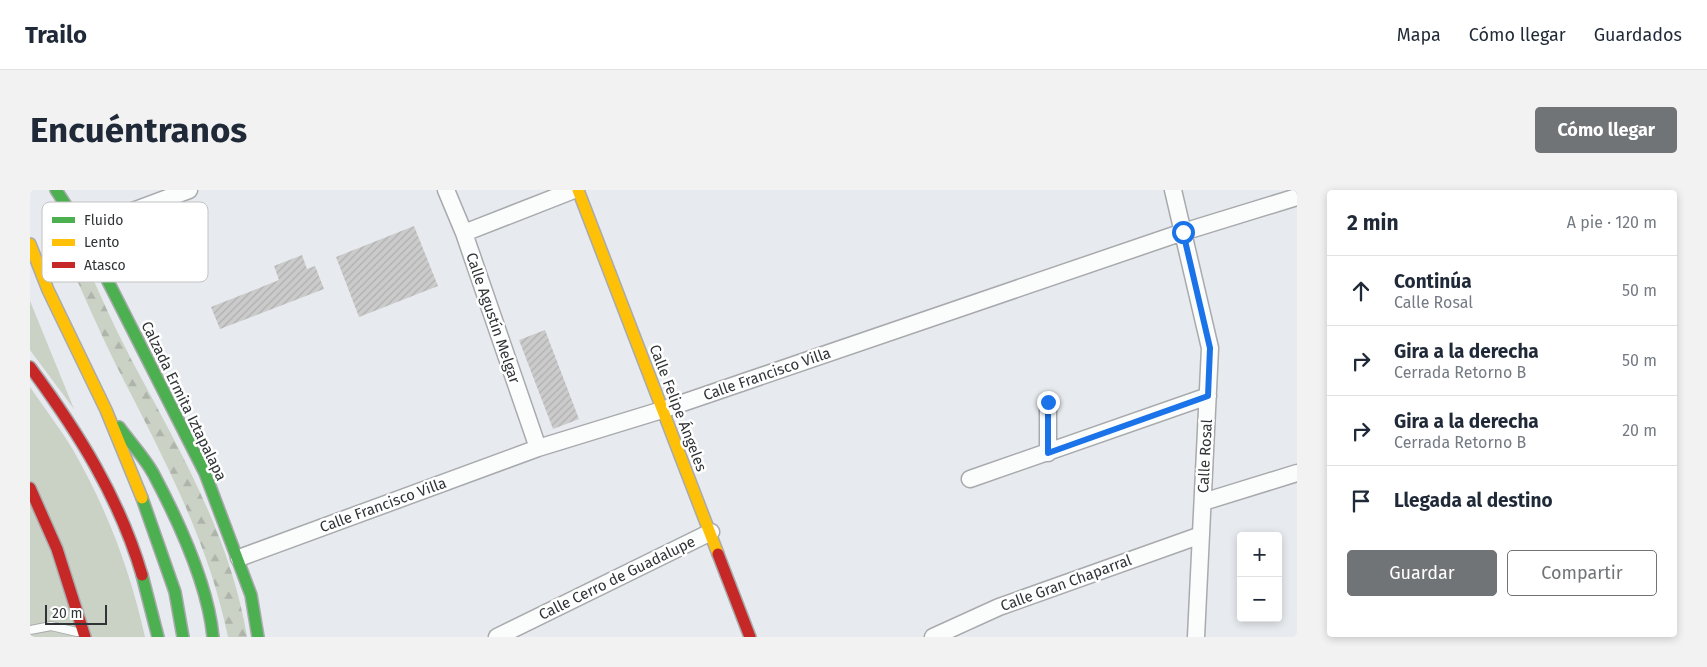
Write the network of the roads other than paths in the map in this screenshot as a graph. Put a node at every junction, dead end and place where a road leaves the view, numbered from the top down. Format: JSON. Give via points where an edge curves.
{"nodes":[{"id":1,"x":56,"y":190,"type":"edge"},
{"id":2,"x":189,"y":190,"type":"edge"},
{"id":3,"x":446,"y":190,"type":"edge"},
{"id":4,"x":576,"y":190,"type":"edge"},
{"id":5,"x":1173,"y":190,"type":"edge"},
{"id":6,"x":1297,"y":197,"type":"edge"},
{"id":7,"x":64,"y":202,"type":"edge"},
{"id":8,"x":157,"y":202,"type":"edge"},
{"id":9,"x":1183,"y":232,"type":"junction"},
{"id":10,"x":464,"y":233,"type":"junction"},
{"id":11,"x":30,"y":244,"type":"edge"},
{"id":12,"x":42,"y":275,"type":"edge"},
{"id":13,"x":45,"y":282,"type":"edge"},
{"id":14,"x":108,"y":282,"type":"edge"},
{"id":15,"x":30,"y":367,"type":"edge"},
{"id":16,"x":1208,"y":396,"type":"junction"},
{"id":17,"x":1048,"y":402,"type":"dead end"},
{"id":18,"x":106,"y":410,"type":"junction"},
{"id":19,"x":662,"y":410,"type":"junction"},
{"id":20,"x":538,"y":448,"type":"junction"},
{"id":21,"x":1048,"y":453,"type":"junction"},
{"id":22,"x":1297,"y":473,"type":"edge"},
{"id":23,"x":970,"y":479,"type":"dead end"},
{"id":24,"x":30,"y":488,"type":"edge"},
{"id":25,"x":1203,"y":502,"type":"junction"},
{"id":26,"x":711,"y":532,"type":"junction"},
{"id":27,"x":1201,"y":535,"type":"junction"},
{"id":28,"x":239,"y":558,"type":"junction"},
{"id":29,"x":30,"y":630,"type":"edge"},
{"id":30,"x":89,"y":636,"type":"edge"},
{"id":31,"x":158,"y":637,"type":"edge"},
{"id":32,"x":183,"y":637,"type":"edge"},
{"id":33,"x":213,"y":637,"type":"edge"},
{"id":34,"x":258,"y":637,"type":"edge"},
{"id":35,"x":497,"y":637,"type":"edge"},
{"id":36,"x":750,"y":637,"type":"edge"},
{"id":37,"x":933,"y":637,"type":"edge"},
{"id":38,"x":1196,"y":637,"type":"edge"}],
"edges":[{"from":1,"to":7,"type":"main road","name":"Calzada Ermita Iztapalapa"},
{"from":2,"to":8,"type":"street"},
{"from":3,"to":10,"type":"street","name":"Calle Agustín Melgar"},
{"from":4,"to":10,"type":"street"},
{"from":4,"to":19,"type":"main road","name":"Calle Felipe Ángeles"},
{"from":5,"to":9,"type":"street","name":"Calle Rosal"},
{"from":6,"to":9,"type":"street","name":"Calle Francisco Villa"},
{"from":9,"to":16,"type":"street","name":"Calle Rosal","via":[[1210,348]]},
{"from":9,"to":19,"type":"street","name":"Calle Francisco Villa"},
{"from":10,"to":20,"type":"street","name":"Calle Agustín Melgar"},
{"from":11,"to":12,"type":"main road"},
{"from":13,"to":18,"type":"main road"},
{"from":14,"to":28,"type":"main road","name":"Calzada Ermita Iztapalapa","via":[[205,473]]},
{"from":15,"to":31,"type":"main road","via":[[101,473],[126,530]]},
{"from":16,"to":21,"type":"street"},
{"from":16,"to":25,"type":"street","name":"Calle Rosal"},
{"from":17,"to":21,"type":"street"},
{"from":18,"to":32,"type":"main road","via":[[156,533],[175,592]]},
{"from":18,"to":33,"type":"main road","via":[[156,480],[188,549],[210,616]]},
{"from":19,"to":20,"type":"street","name":"Calle Francisco Villa"},
{"from":19,"to":26,"type":"main road","name":"Calle Felipe Ángeles"},
{"from":20,"to":28,"type":"street","name":"Calle Francisco Villa"},
{"from":21,"to":23,"type":"street"},
{"from":22,"to":25,"type":"street"},
{"from":24,"to":30,"type":"main road"},
{"from":25,"to":27,"type":"street","name":"Calle Rosal"},
{"from":26,"to":35,"type":"street","name":"Calle Cerro de Guadalupe"},
{"from":26,"to":36,"type":"main road","name":"Calle Felipe Ángeles"},
{"from":27,"to":37,"type":"street","name":"Calle Gran Chaparral","via":[[999,607]]},
{"from":27,"to":38,"type":"street","name":"Calle Rosal"},
{"from":28,"to":34,"type":"main road","name":"Calzada Ermita Iztapalapa","via":[[251,595]]},
{"from":29,"to":30,"type":"lane","via":[[51,626]]}]}
